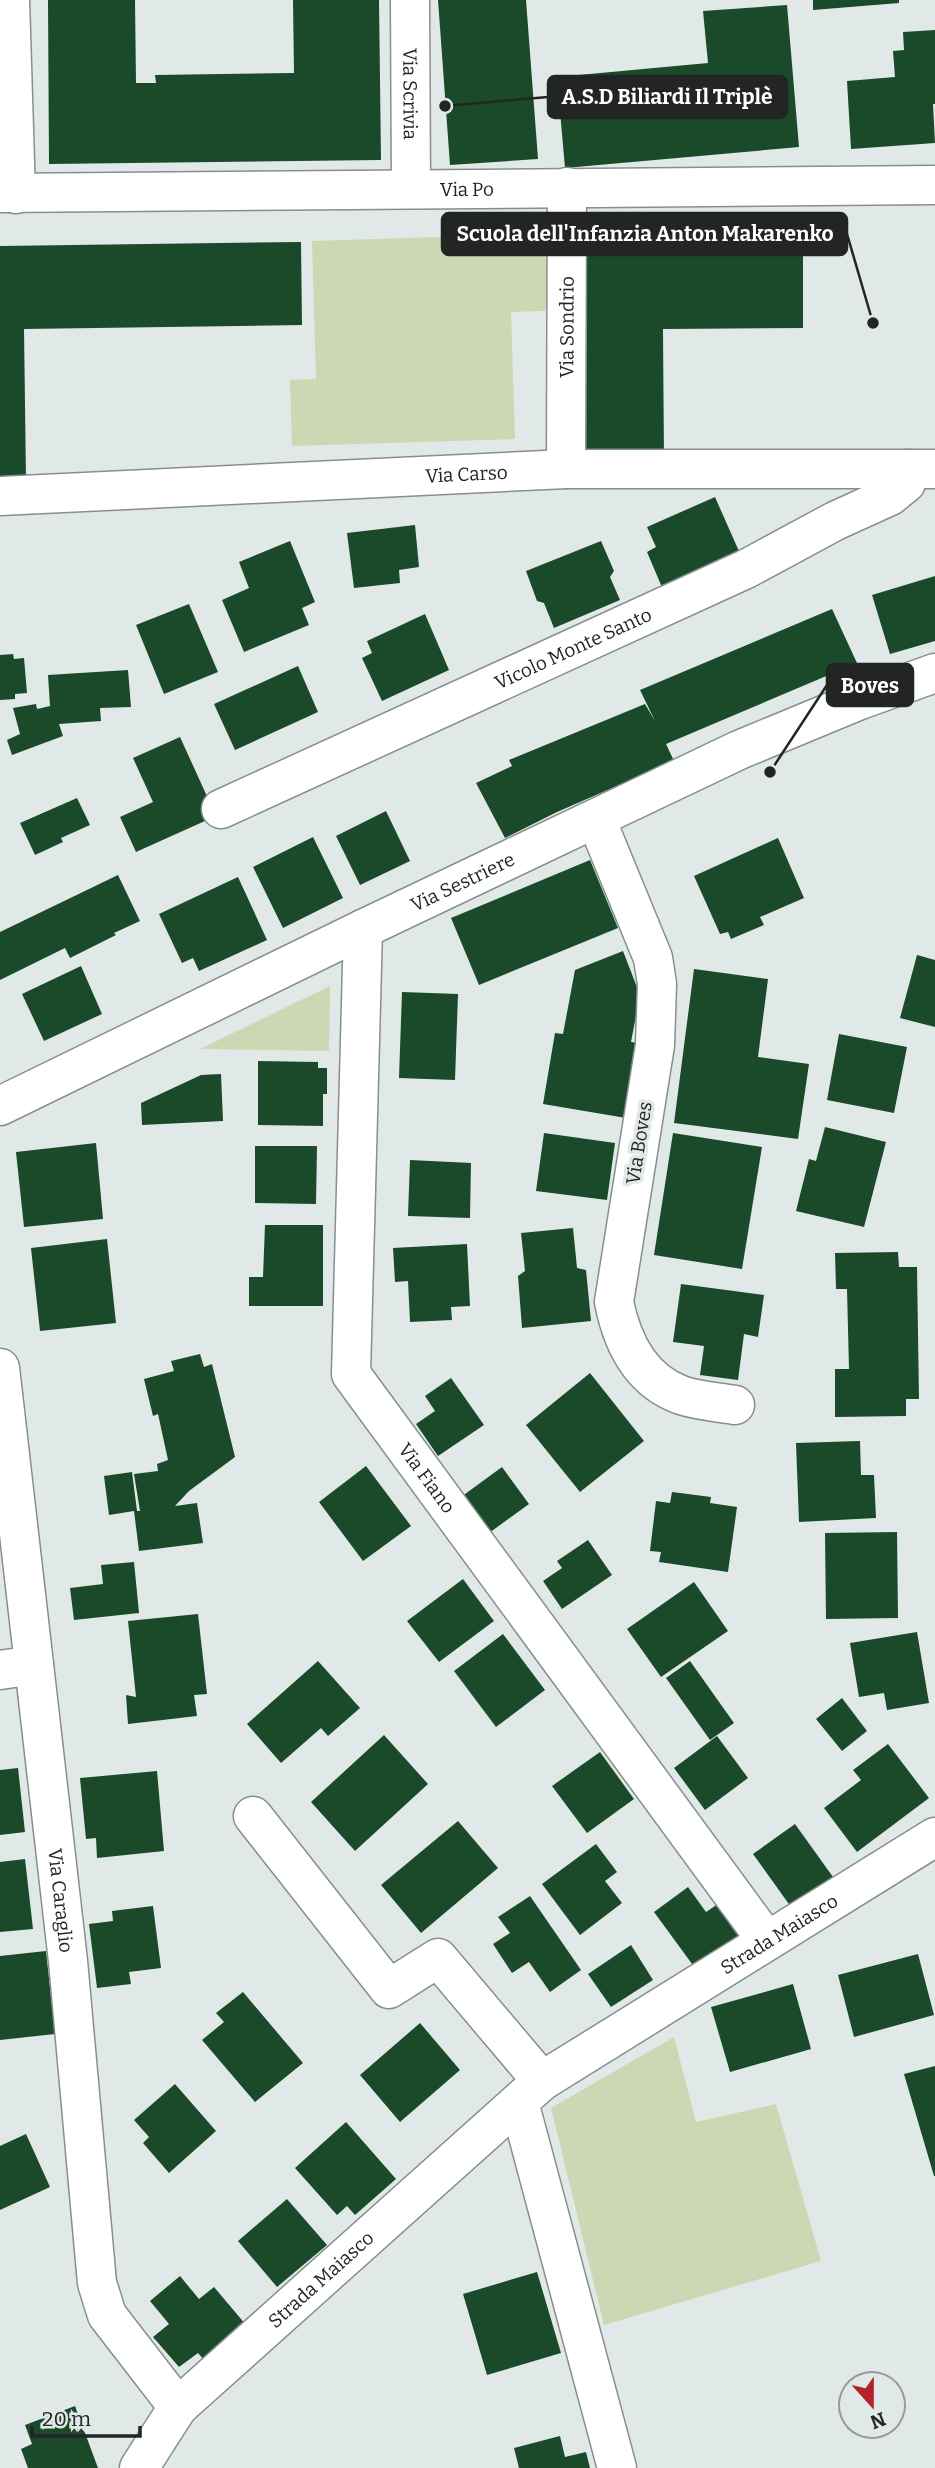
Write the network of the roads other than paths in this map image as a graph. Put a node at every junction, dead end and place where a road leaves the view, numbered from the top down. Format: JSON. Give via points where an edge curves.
{"nodes":[{"id":1,"x":10,"y":0,"type":"edge"},
{"id":2,"x":410,"y":0,"type":"edge"},
{"id":3,"x":935,"y":185,"type":"edge"},
{"id":4,"x":567,"y":187,"type":"junction"},
{"id":5,"x":411,"y":189,"type":"junction"},
{"id":6,"x":8,"y":193,"type":"edge"},
{"id":7,"x":566,"y":469,"type":"junction"},
{"id":8,"x":922,"y":469,"type":"edge"},
{"id":9,"x":0,"y":496,"type":"edge"},
{"id":10,"x":935,"y":673,"type":"edge"},
{"id":11,"x":221,"y":809,"type":"dead end"},
{"id":12,"x":596,"y":819,"type":"junction"},
{"id":13,"x":363,"y":929,"type":"junction"},
{"id":14,"x":0,"y":1106,"type":"edge"},
{"id":15,"x":0,"y":1368,"type":"edge"},
{"id":16,"x":735,"y":1405,"type":"dead end"},
{"id":17,"x":17,"y":1667,"type":"edge"},
{"id":18,"x":253,"y":1816,"type":"dead end"},
{"id":19,"x":935,"y":1837,"type":"edge"},
{"id":20,"x":767,"y":1941,"type":"junction"},
{"id":21,"x":530,"y":2092,"type":"junction"},
{"id":22,"x":178,"y":2407,"type":"junction"},
{"id":23,"x":139,"y":2468,"type":"edge"},
{"id":24,"x":617,"y":2468,"type":"edge"}],
"edges":[{"from":1,"to":6,"type":"street"},
{"from":2,"to":5,"type":"street","name":"Via Scrivia"},
{"from":3,"to":4,"type":"street","name":"Via Po"},
{"from":4,"to":5,"type":"street","name":"Via Po"},
{"from":4,"to":7,"type":"street","name":"Via Sondrio"},
{"from":5,"to":6,"type":"street","name":"Via Po"},
{"from":7,"to":8,"type":"street","name":"Via Carso"},
{"from":7,"to":9,"type":"street","name":"Via Carso"},
{"from":8,"to":11,"type":"street","name":"Vicolo Monte Santo","via":[[890,496],[746,569]]},
{"from":10,"to":12,"type":"street","name":"Via Sestriere","via":[[738,750]]},
{"from":12,"to":13,"type":"street","name":"Via Sestriere"},
{"from":12,"to":16,"type":"street","name":"Via Boves","via":[[653,958],[657,984],[655,1045],[614,1302],[620,1331],[635,1359],[655,1381],[682,1395]]},
{"from":13,"to":14,"type":"street","name":"Via Sestriere"},
{"from":13,"to":20,"type":"street","name":"Via Fiano","via":[[351,1374]]},
{"from":15,"to":17,"type":"street","name":"Via Caraglio"},
{"from":17,"to":22,"type":"street","name":"Via Caraglio","via":[[68,1961],[97,2283],[107,2315]]},
{"from":18,"to":21,"type":"street","via":[[389,1989],[438,1958]]},
{"from":19,"to":20,"type":"street","name":"Strada Maiasco"},
{"from":20,"to":21,"type":"street","name":"Strada Maiasco"},
{"from":21,"to":22,"type":"street","name":"Strada Maiasco"},
{"from":21,"to":24,"type":"street"},
{"from":22,"to":23,"type":"street","name":"Strada Maiasco"}]}
